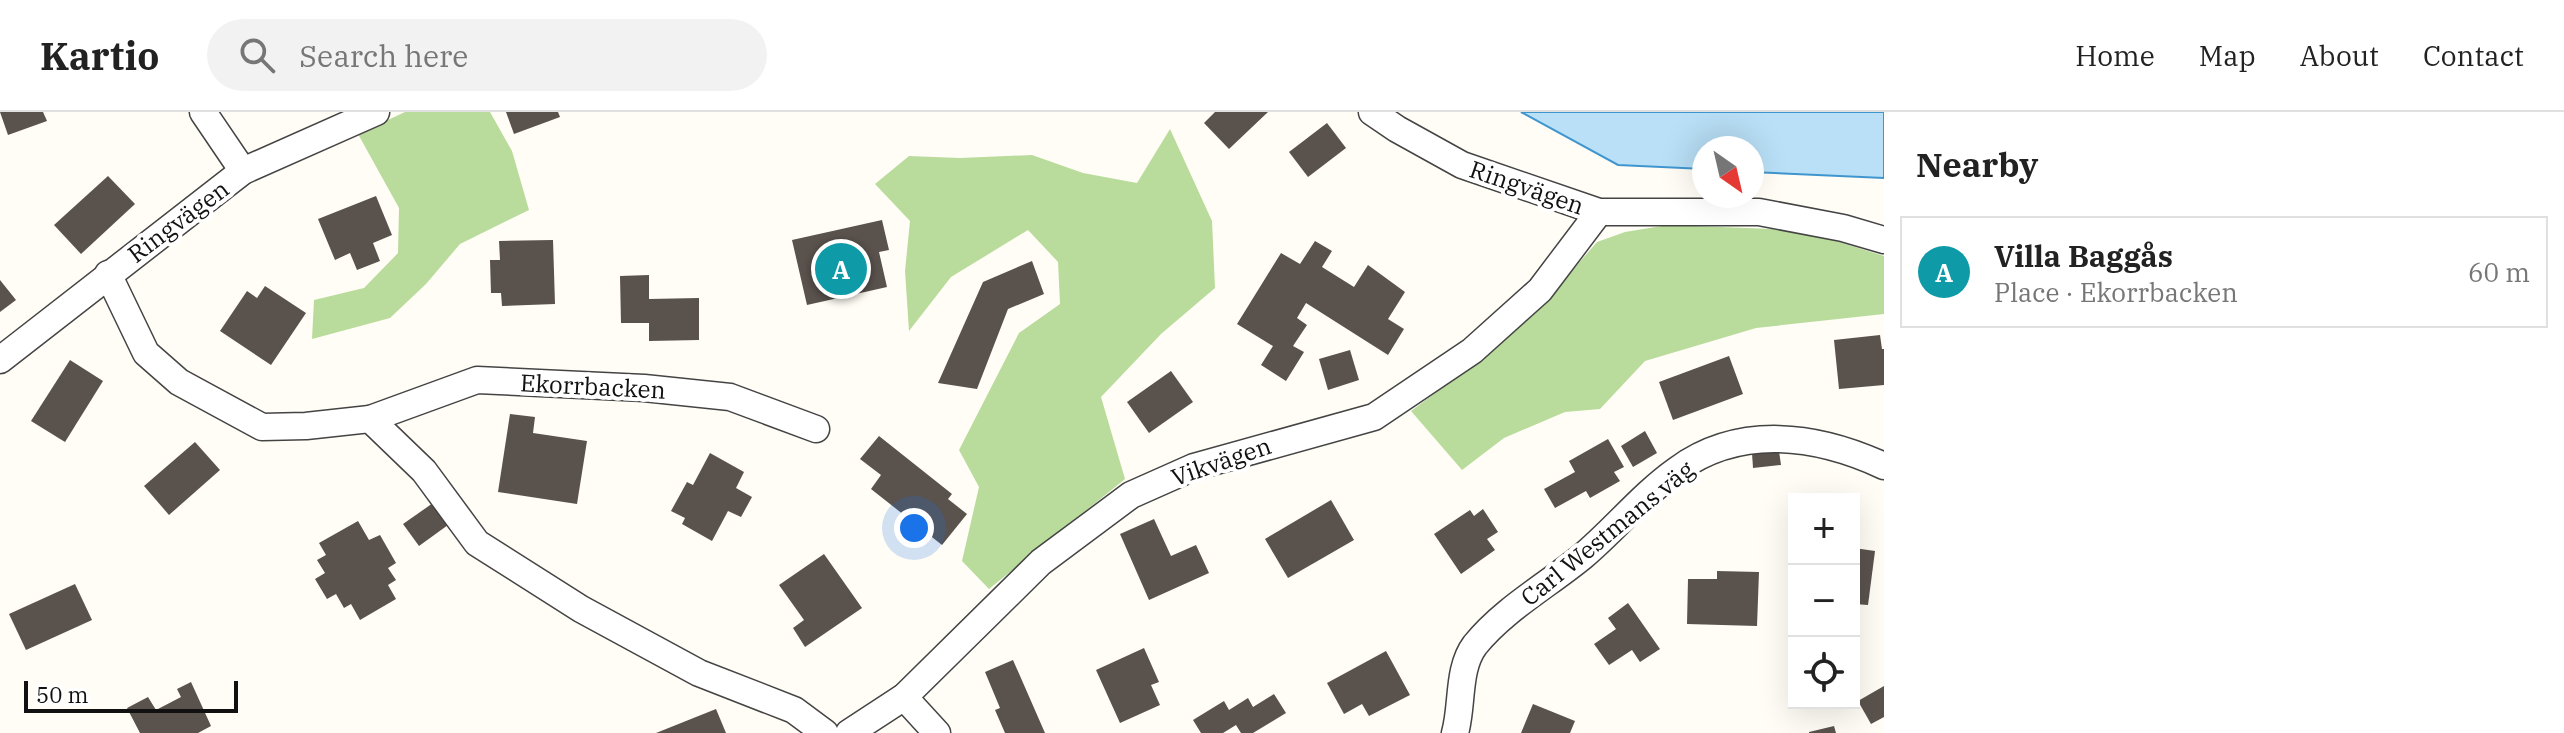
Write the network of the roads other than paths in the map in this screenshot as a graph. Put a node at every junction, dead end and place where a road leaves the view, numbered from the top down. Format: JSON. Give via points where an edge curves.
{"nodes":[{"id":1,"x":203,"y":112,"type":"edge"},
{"id":2,"x":376,"y":112,"type":"edge"},
{"id":3,"x":1372,"y":112,"type":"edge"},
{"id":4,"x":243,"y":171,"type":"junction"},
{"id":5,"x":1599,"y":212,"type":"junction"},
{"id":6,"x":1884,"y":240,"type":"edge"},
{"id":7,"x":108,"y":274,"type":"junction"},
{"id":8,"x":0,"y":360,"type":"edge"},
{"id":9,"x":370,"y":419,"type":"junction"},
{"id":10,"x":816,"y":429,"type":"dead end"},
{"id":11,"x":1884,"y":466,"type":"edge"},
{"id":12,"x":904,"y":697,"type":"junction"},
{"id":13,"x":825,"y":733,"type":"edge"},
{"id":14,"x":849,"y":733,"type":"edge"},
{"id":15,"x":937,"y":733,"type":"edge"},
{"id":16,"x":1455,"y":733,"type":"edge"}],
"edges":[{"from":1,"to":4,"type":"street"},
{"from":2,"to":4,"type":"street","name":"Ringvägen"},
{"from":3,"to":5,"type":"street","name":"Ringvägen","via":[[1462,165]]},
{"from":4,"to":7,"type":"street","name":"Ringvägen"},
{"from":5,"to":6,"type":"street","name":"Ringvägen","via":[[1759,212]]},
{"from":5,"to":12,"type":"street","name":"Vikvägen","via":[[1540,290],[1472,351],[1374,417],[1194,467],[1131,495],[1041,562]]},
{"from":7,"to":8,"type":"street","name":"Ringvägen"},
{"from":7,"to":9,"type":"street","name":"Ekorrbacken","via":[[146,353],[193,390],[262,427]]},
{"from":9,"to":10,"type":"street","name":"Ekorrbacken","via":[[477,380],[730,397]]},
{"from":9,"to":13,"type":"street","via":[[424,471],[477,543],[581,609],[699,673],[794,710]]},
{"from":11,"to":16,"type":"street","name":"Carl Westmans väg","via":[[1856,453],[1785,437],[1728,443],[1677,470],[1474,646],[1464,669]]},
{"from":12,"to":14,"type":"street","name":"Vikvägen"},
{"from":12,"to":15,"type":"street"}]}
